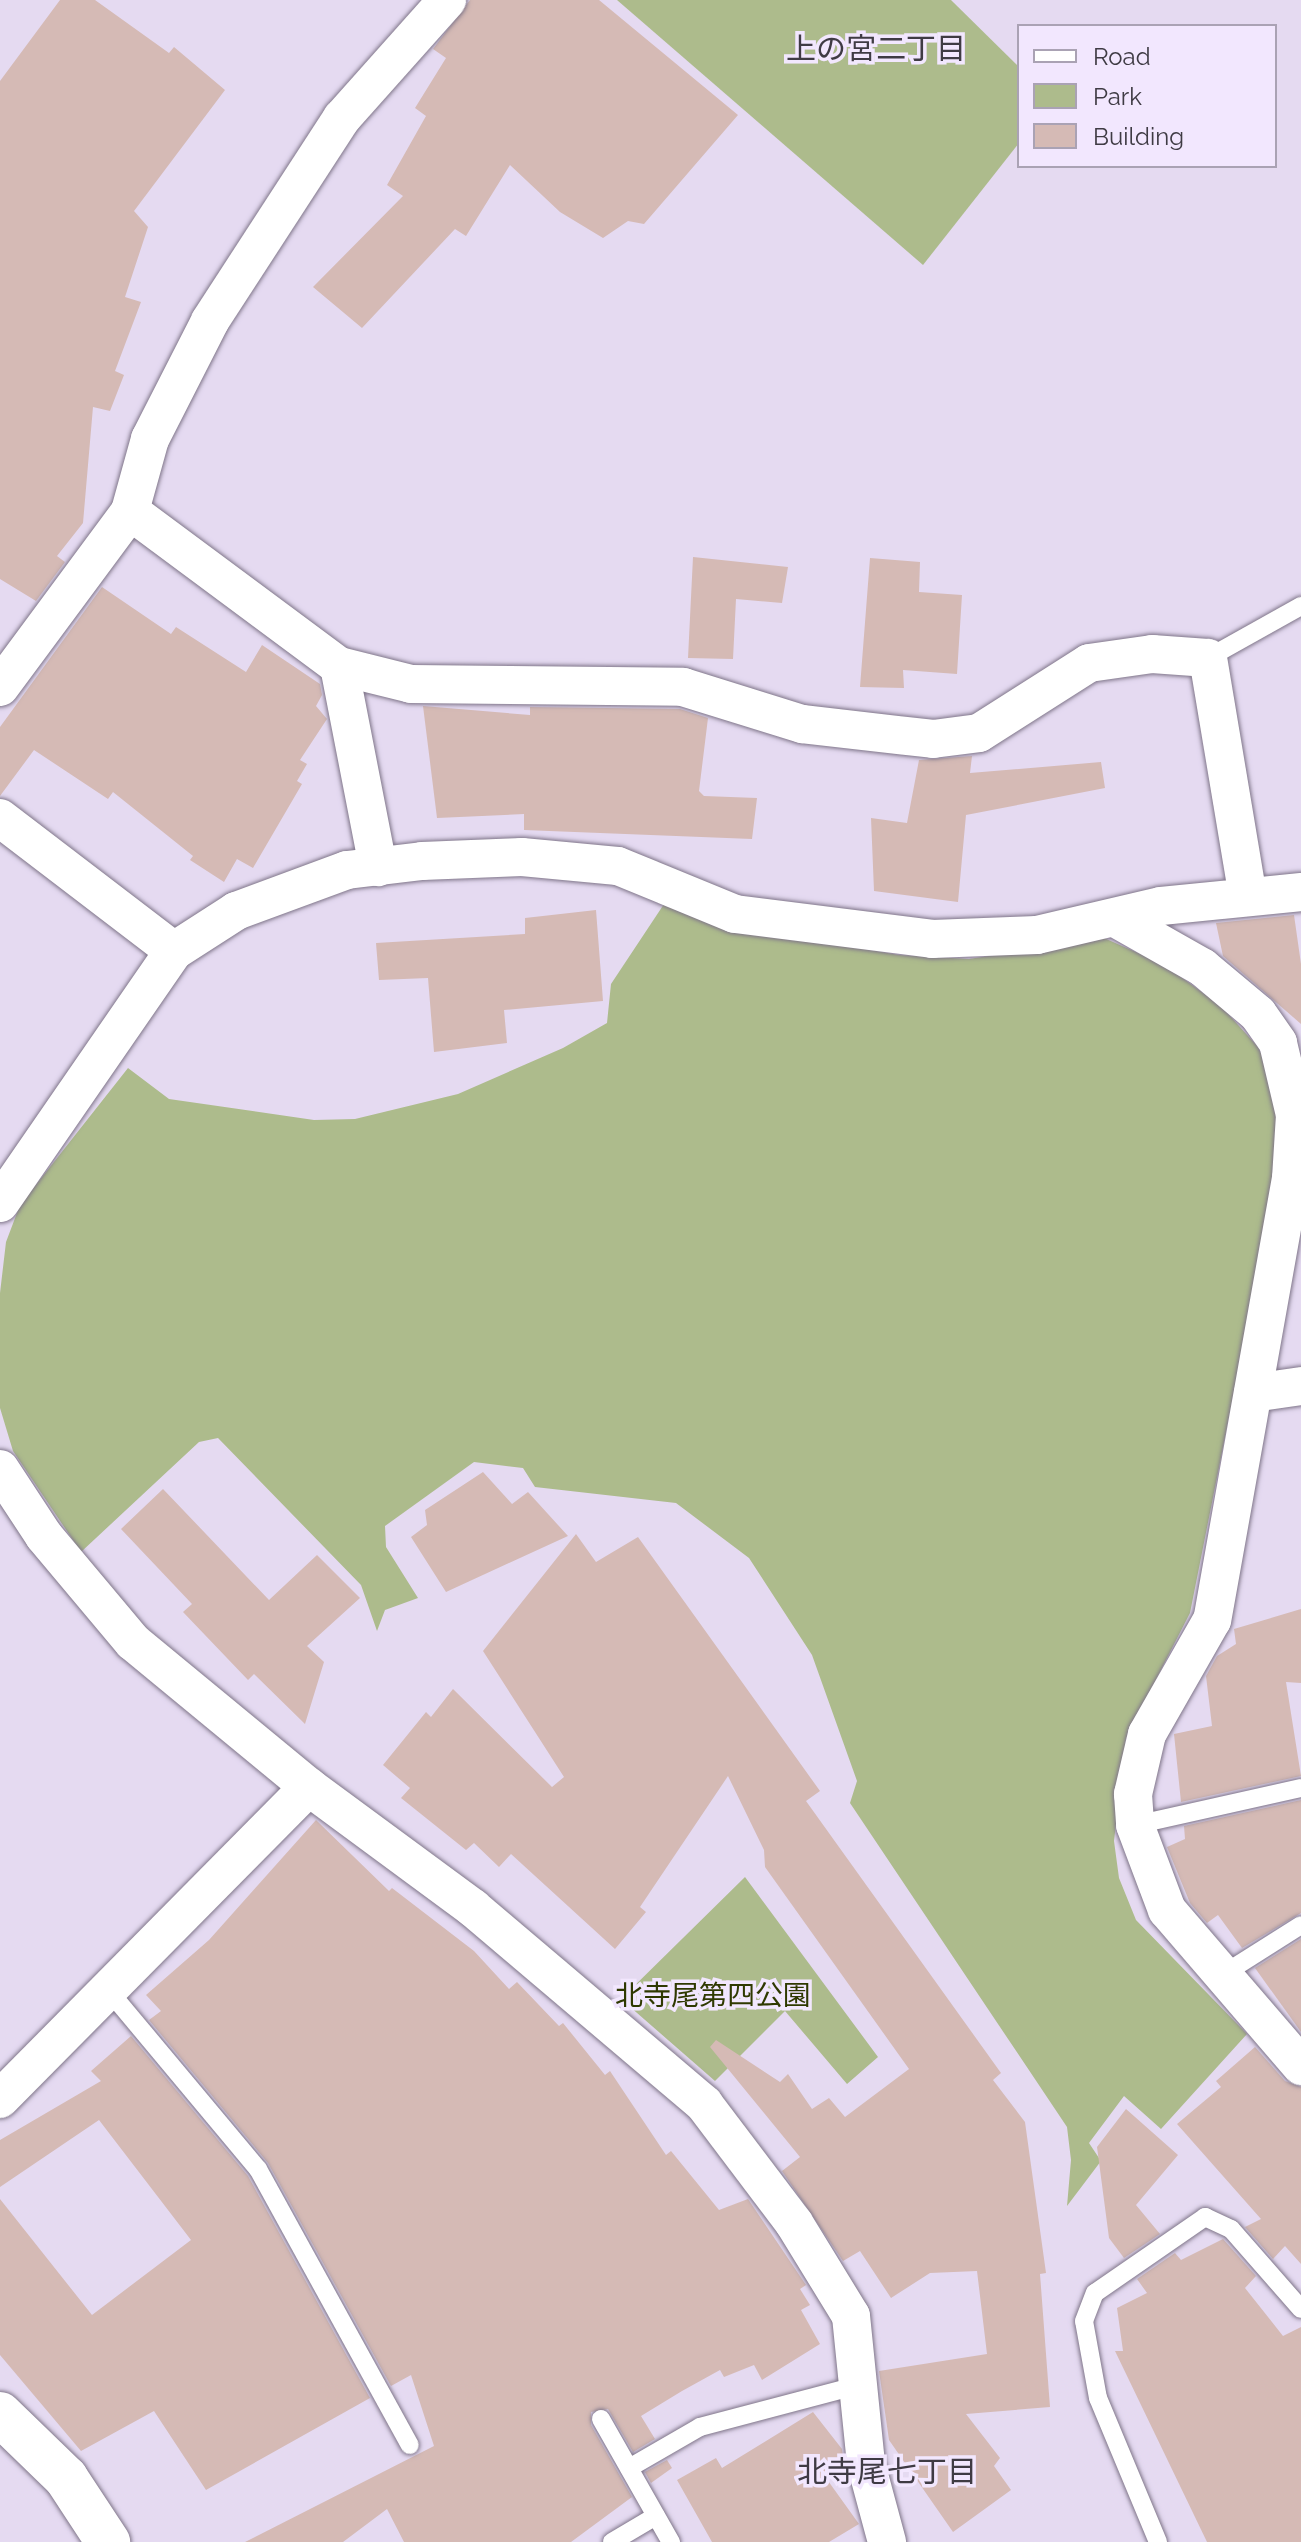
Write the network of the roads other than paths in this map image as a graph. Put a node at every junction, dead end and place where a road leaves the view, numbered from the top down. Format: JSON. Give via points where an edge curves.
{"nodes":[{"id":1,"x":447,"y":0,"type":"edge"},
{"id":2,"x":130,"y":511,"type":"junction"},
{"id":3,"x":1301,"y":606,"type":"edge"},
{"id":4,"x":1208,"y":658,"type":"junction"},
{"id":5,"x":339,"y":666,"type":"junction"},
{"id":6,"x":0,"y":687,"type":"edge"},
{"id":7,"x":0,"y":818,"type":"edge"},
{"id":8,"x":378,"y":867,"type":"junction"},
{"id":9,"x":1301,"y":892,"type":"edge"},
{"id":10,"x":1248,"y":897,"type":"junction"},
{"id":11,"x":1117,"y":919,"type":"junction"},
{"id":12,"x":174,"y":951,"type":"junction"},
{"id":13,"x":0,"y":1203,"type":"edge"},
{"id":14,"x":1301,"y":1386,"type":"edge"},
{"id":15,"x":1253,"y":1393,"type":"junction"},
{"id":16,"x":0,"y":1469,"type":"edge"},
{"id":17,"x":309,"y":1787,"type":"junction"},
{"id":18,"x":1301,"y":1788,"type":"edge"},
{"id":19,"x":1135,"y":1825,"type":"junction"},
{"id":20,"x":1301,"y":1925,"type":"edge"},
{"id":21,"x":1222,"y":1975,"type":"junction"},
{"id":22,"x":109,"y":1991,"type":"junction"},
{"id":23,"x":1301,"y":2066,"type":"edge"},
{"id":24,"x":0,"y":2099,"type":"edge"},
{"id":25,"x":1301,"y":2309,"type":"edge"},
{"id":26,"x":855,"y":2386,"type":"junction"},
{"id":27,"x":0,"y":2414,"type":"edge"},
{"id":28,"x":601,"y":2419,"type":"dead end"},
{"id":29,"x":410,"y":2445,"type":"dead end"},
{"id":30,"x":629,"y":2468,"type":"junction"},
{"id":31,"x":656,"y":2516,"type":"junction"},
{"id":32,"x":108,"y":2542,"type":"edge"},
{"id":33,"x":612,"y":2542,"type":"edge"},
{"id":34,"x":671,"y":2542,"type":"edge"},
{"id":35,"x":887,"y":2542,"type":"edge"},
{"id":36,"x":1158,"y":2542,"type":"edge"}],
"edges":[{"from":1,"to":2,"type":"street","via":[[342,118],[210,321],[150,439]]},
{"from":2,"to":5,"type":"street"},
{"from":2,"to":6,"type":"street"},
{"from":3,"to":4,"type":"lane"},
{"from":4,"to":5,"type":"street","via":[[1152,654],[1089,663],[979,733],[933,739],[802,724],[683,687],[411,684]]},
{"from":4,"to":10,"type":"street"},
{"from":5,"to":8,"type":"street"},
{"from":7,"to":12,"type":"street"},
{"from":8,"to":11,"type":"street","via":[[522,857],[618,866],[735,914],[932,939],[1037,935]]},
{"from":8,"to":12,"type":"street","via":[[347,870],[236,911]]},
{"from":9,"to":10,"type":"street"},
{"from":10,"to":11,"type":"street","via":[[1161,906]]},
{"from":11,"to":15,"type":"street","via":[[1202,967],[1258,1014],[1278,1043],[1295,1115],[1291,1178]]},
{"from":12,"to":13,"type":"street"},
{"from":14,"to":15,"type":"street"},
{"from":15,"to":19,"type":"street","via":[[1212,1620],[1147,1734],[1133,1794]]},
{"from":16,"to":17,"type":"street","via":[[44,1536],[133,1642]]},
{"from":17,"to":22,"type":"street"},
{"from":17,"to":26,"type":"street","via":[[473,1908],[704,2104],[794,2223],[851,2316]]},
{"from":18,"to":19,"type":"lane"},
{"from":19,"to":21,"type":"street","via":[[1167,1910]]},
{"from":20,"to":21,"type":"lane"},
{"from":21,"to":23,"type":"street"},
{"from":22,"to":24,"type":"street"},
{"from":22,"to":29,"type":"lane","via":[[258,2169]]},
{"from":25,"to":36,"type":"lane","via":[[1231,2229],[1205,2217],[1095,2293],[1084,2321],[1098,2398]]},
{"from":26,"to":30,"type":"lane","via":[[700,2427]]},
{"from":26,"to":35,"type":"street","via":[[866,2464]]},
{"from":27,"to":32,"type":"main road","via":[[66,2478]]},
{"from":28,"to":30,"type":"lane"},
{"from":30,"to":31,"type":"lane"},
{"from":31,"to":33,"type":"lane"},
{"from":31,"to":34,"type":"lane"}]}
